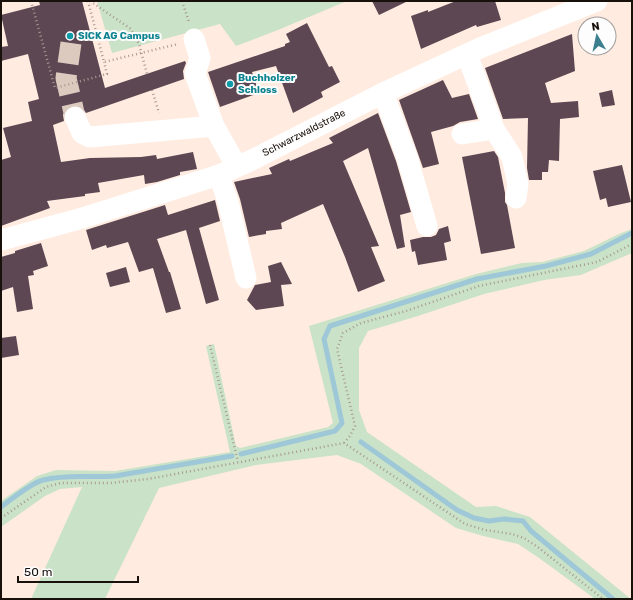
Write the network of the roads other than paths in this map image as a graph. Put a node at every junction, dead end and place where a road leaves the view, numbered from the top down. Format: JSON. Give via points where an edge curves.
{"nodes":[{"id":1,"x":597,"y":1,"type":"edge"},
{"id":2,"x":561,"y":8,"type":"edge"},
{"id":3,"x":194,"y":39,"type":"road end"},
{"id":4,"x":467,"y":54,"type":"junction"},
{"id":5,"x":383,"y":93,"type":"junction"},
{"id":6,"x":75,"y":117,"type":"tunnel mouth"},
{"id":7,"x":214,"y":126,"type":"junction"},
{"id":8,"x":494,"y":129,"type":"junction"},
{"id":9,"x":462,"y":134,"type":"dead end"},
{"id":10,"x":228,"y":171,"type":"junction"},
{"id":11,"x":516,"y":198,"type":"dead end"},
{"id":12,"x":427,"y":226,"type":"dead end"},
{"id":13,"x":1,"y":240,"type":"edge"},
{"id":14,"x":246,"y":278,"type":"dead end"}],
"edges":[{"from":1,"to":2,"type":"street","name":"Schwarzwaldstraße"},
{"from":2,"to":4,"type":"street","name":"Schwarzwaldstraße"},
{"from":3,"to":7,"type":"street","via":[[200,58],[195,74]]},
{"from":4,"to":5,"type":"street","name":"Schwarzwaldstraße"},
{"from":4,"to":8,"type":"street"},
{"from":5,"to":10,"type":"street","name":"Schwarzwaldstraße"},
{"from":5,"to":12,"type":"street","via":[[407,156]]},
{"from":6,"to":7,"type":"street","via":[[82,133],[90,137]]},
{"from":7,"to":10,"type":"street"},
{"from":8,"to":9,"type":"street"},
{"from":8,"to":11,"type":"street","via":[[512,157],[518,184]]},
{"from":10,"to":13,"type":"street","name":"Schwarzwaldstraße","via":[[79,219]]},
{"from":10,"to":14,"type":"street","via":[[228,202]]}]}
